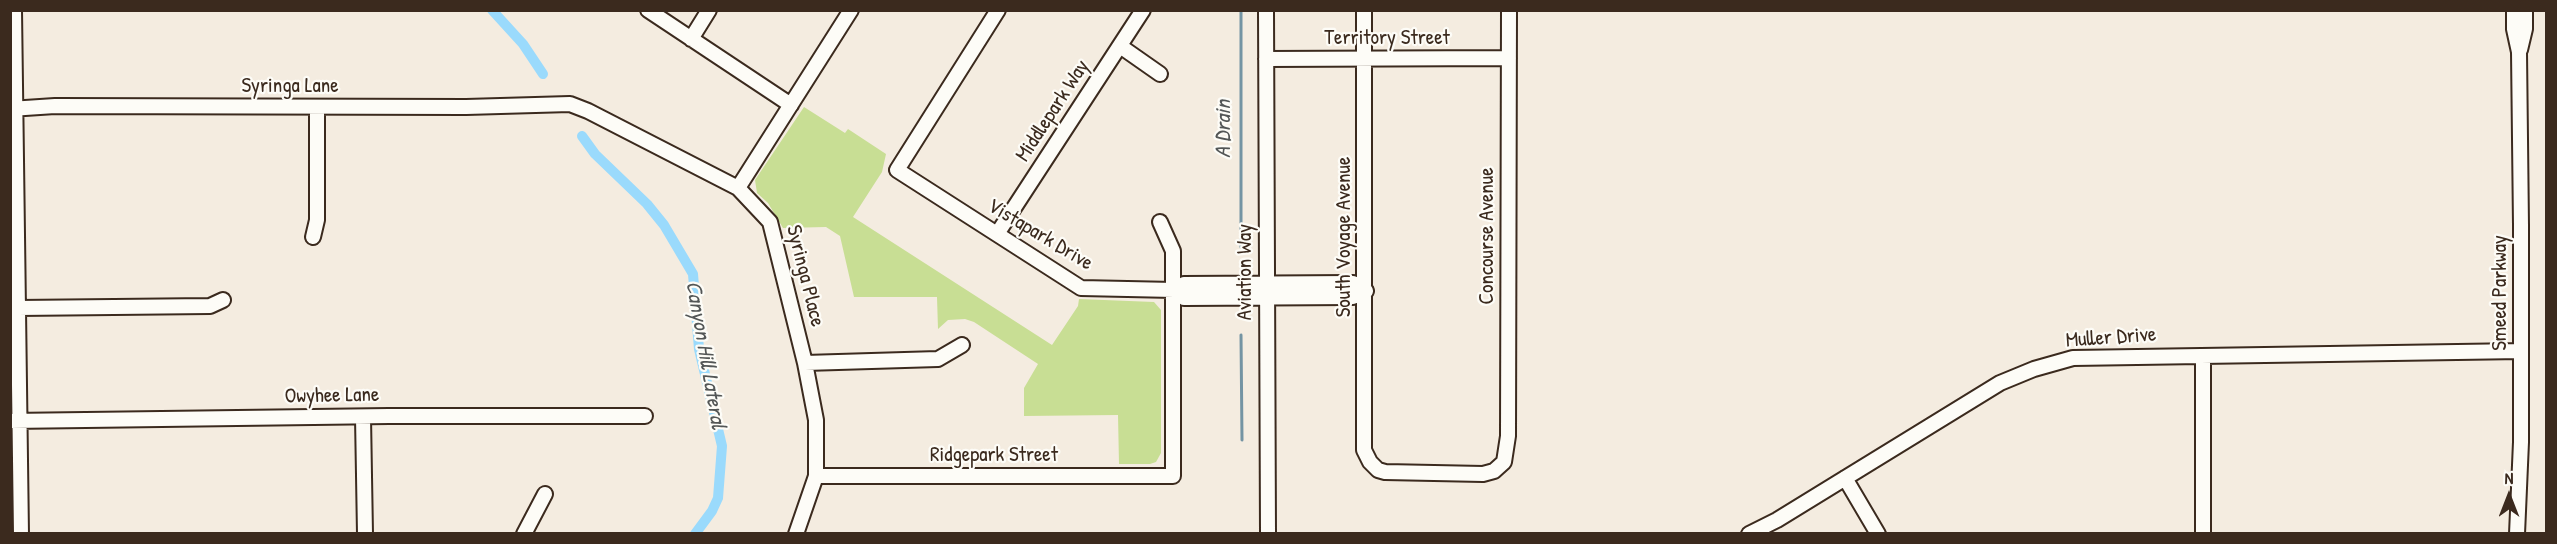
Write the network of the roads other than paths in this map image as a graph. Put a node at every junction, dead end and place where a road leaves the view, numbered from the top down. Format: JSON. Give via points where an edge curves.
{"nodes":[{"id":1,"x":14,"y":10,"type":"edge"},
{"id":2,"x":648,"y":10,"type":"edge"},
{"id":3,"x":709,"y":10,"type":"edge"},
{"id":4,"x":851,"y":10,"type":"edge"},
{"id":5,"x":998,"y":10,"type":"edge"},
{"id":6,"x":1143,"y":10,"type":"edge"},
{"id":7,"x":1266,"y":10,"type":"edge"},
{"id":8,"x":1364,"y":10,"type":"edge"},
{"id":9,"x":1509,"y":10,"type":"edge"},
{"id":10,"x":2514,"y":10,"type":"edge"},
{"id":11,"x":2525,"y":10,"type":"edge"},
{"id":12,"x":691,"y":39,"type":"junction"},
{"id":13,"x":1120,"y":46,"type":"junction"},
{"id":14,"x":2519,"y":52,"type":"junction"},
{"id":15,"x":1509,"y":58,"type":"junction"},
{"id":16,"x":1266,"y":59,"type":"junction"},
{"id":17,"x":1364,"y":59,"type":"junction"},
{"id":18,"x":1160,"y":74,"type":"dead end"},
{"id":19,"x":570,"y":104,"type":"joint"},
{"id":20,"x":791,"y":105,"type":"junction"},
{"id":21,"x":317,"y":107,"type":"junction"},
{"id":22,"x":13,"y":109,"type":"edge"},
{"id":23,"x":738,"y":188,"type":"junction"},
{"id":24,"x":1160,"y":222,"type":"dead end"},
{"id":25,"x":997,"y":234,"type":"junction"},
{"id":26,"x":313,"y":237,"type":"dead end"},
{"id":27,"x":1267,"y":283,"type":"junction"},
{"id":28,"x":1174,"y":290,"type":"junction"},
{"id":29,"x":1366,"y":291,"type":"junction"},
{"id":30,"x":1266,"y":297,"type":"junction"},
{"id":31,"x":223,"y":300,"type":"dead end"},
{"id":32,"x":18,"y":308,"type":"junction"},
{"id":33,"x":962,"y":345,"type":"dead end"},
{"id":34,"x":2521,"y":351,"type":"junction"},
{"id":35,"x":2203,"y":356,"type":"junction"},
{"id":36,"x":805,"y":363,"type":"junction"},
{"id":37,"x":645,"y":416,"type":"dead end"},
{"id":38,"x":363,"y":417,"type":"junction"},
{"id":39,"x":15,"y":421,"type":"edge"},
{"id":40,"x":1370,"y":462,"type":"joint"},
{"id":41,"x":816,"y":476,"type":"junction"},
{"id":42,"x":1845,"y":478,"type":"junction"},
{"id":43,"x":545,"y":494,"type":"dead end"},
{"id":44,"x":21,"y":534,"type":"edge"},
{"id":45,"x":365,"y":534,"type":"edge"},
{"id":46,"x":524,"y":534,"type":"edge"},
{"id":47,"x":796,"y":534,"type":"edge"},
{"id":48,"x":1268,"y":534,"type":"edge"},
{"id":49,"x":1749,"y":534,"type":"edge"},
{"id":50,"x":1878,"y":534,"type":"edge"},
{"id":51,"x":2203,"y":534,"type":"edge"},
{"id":52,"x":2517,"y":534,"type":"edge"}],
"edges":[{"from":1,"to":22,"type":"street"},
{"from":2,"to":12,"type":"street"},
{"from":3,"to":12,"type":"street"},
{"from":4,"to":20,"type":"street"},
{"from":5,"to":25,"type":"street","name":"Vistapark Drive","via":[[897,170]]},
{"from":6,"to":13,"type":"street","name":"Middlepark Way"},
{"from":7,"to":16,"type":"street","name":"Aviation Way"},
{"from":8,"to":17,"type":"street","name":"South Voyage Avenue"},
{"from":9,"to":15,"type":"street","name":"Concourse Avenue"},
{"from":10,"to":14,"type":"street","name":"Smeed Parkway"},
{"from":11,"to":14,"type":"street","name":"Smeed Parkway"},
{"from":12,"to":20,"type":"street"},
{"from":13,"to":18,"type":"street"},
{"from":13,"to":25,"type":"street","name":"Middlepark Way"},
{"from":14,"to":34,"type":"street","name":"Smeed Parkway"},
{"from":15,"to":17,"type":"street","name":"Territory Street"},
{"from":15,"to":40,"type":"street","name":"Concourse Avenue","via":[[1508,436],[1504,462],[1494,471],[1471,474],[1385,472]]},
{"from":16,"to":17,"type":"street","name":"Territory Street"},
{"from":16,"to":27,"type":"street","name":"Aviation Way"},
{"from":17,"to":29,"type":"street","name":"South Voyage Avenue"},
{"from":19,"to":21,"type":"street","name":"Syringa Lane"},
{"from":19,"to":23,"type":"street","name":"Syringa Place"},
{"from":20,"to":23,"type":"street"},
{"from":21,"to":22,"type":"street","name":"Syringa Lane"},
{"from":21,"to":26,"type":"street","via":[[317,220]]},
{"from":22,"to":32,"type":"street"},
{"from":23,"to":36,"type":"street","name":"Syringa Place","via":[[770,222]]},
{"from":24,"to":28,"type":"street","via":[[1173,251]]},
{"from":25,"to":28,"type":"street","name":"Vistapark Drive","via":[[1081,288]]},
{"from":27,"to":28,"type":"street","name":"Vistapark Drive","via":[[1184,284]]},
{"from":27,"to":29,"type":"street","name":"Vistapark Drive","via":[[1353,283]]},
{"from":27,"to":30,"type":"street","name":"Aviation Way"},
{"from":28,"to":30,"type":"street","name":"Vistapark Drive","via":[[1185,298]]},
{"from":28,"to":41,"type":"street","name":"Ridgepark Street","via":[[1173,476]]},
{"from":29,"to":30,"type":"street","name":"Vistapark Drive","via":[[1353,297]]},
{"from":29,"to":40,"type":"street","name":"South Voyage Avenue","via":[[1363,434]]},
{"from":30,"to":48,"type":"street","name":"Aviation Way"},
{"from":31,"to":32,"type":"street","via":[[210,306]]},
{"from":32,"to":39,"type":"street"},
{"from":33,"to":36,"type":"street","via":[[938,359]]},
{"from":34,"to":35,"type":"street","name":"Muller Drive"},
{"from":34,"to":52,"type":"street","name":"Smeed Parkway"},
{"from":35,"to":42,"type":"street","name":"Muller Drive","via":[[2073,358],[2034,369],[2000,383]]},
{"from":35,"to":51,"type":"street"},
{"from":36,"to":41,"type":"street","name":"Syringa Place","via":[[816,420]]},
{"from":37,"to":38,"type":"street","name":"Owyhee Lane"},
{"from":38,"to":39,"type":"street","name":"Owyhee Lane"},
{"from":38,"to":45,"type":"street"},
{"from":39,"to":44,"type":"street"},
{"from":41,"to":47,"type":"street","name":"Syringa Place"},
{"from":42,"to":49,"type":"street","name":"Muller Drive"},
{"from":42,"to":50,"type":"street"},
{"from":43,"to":46,"type":"street"}]}
